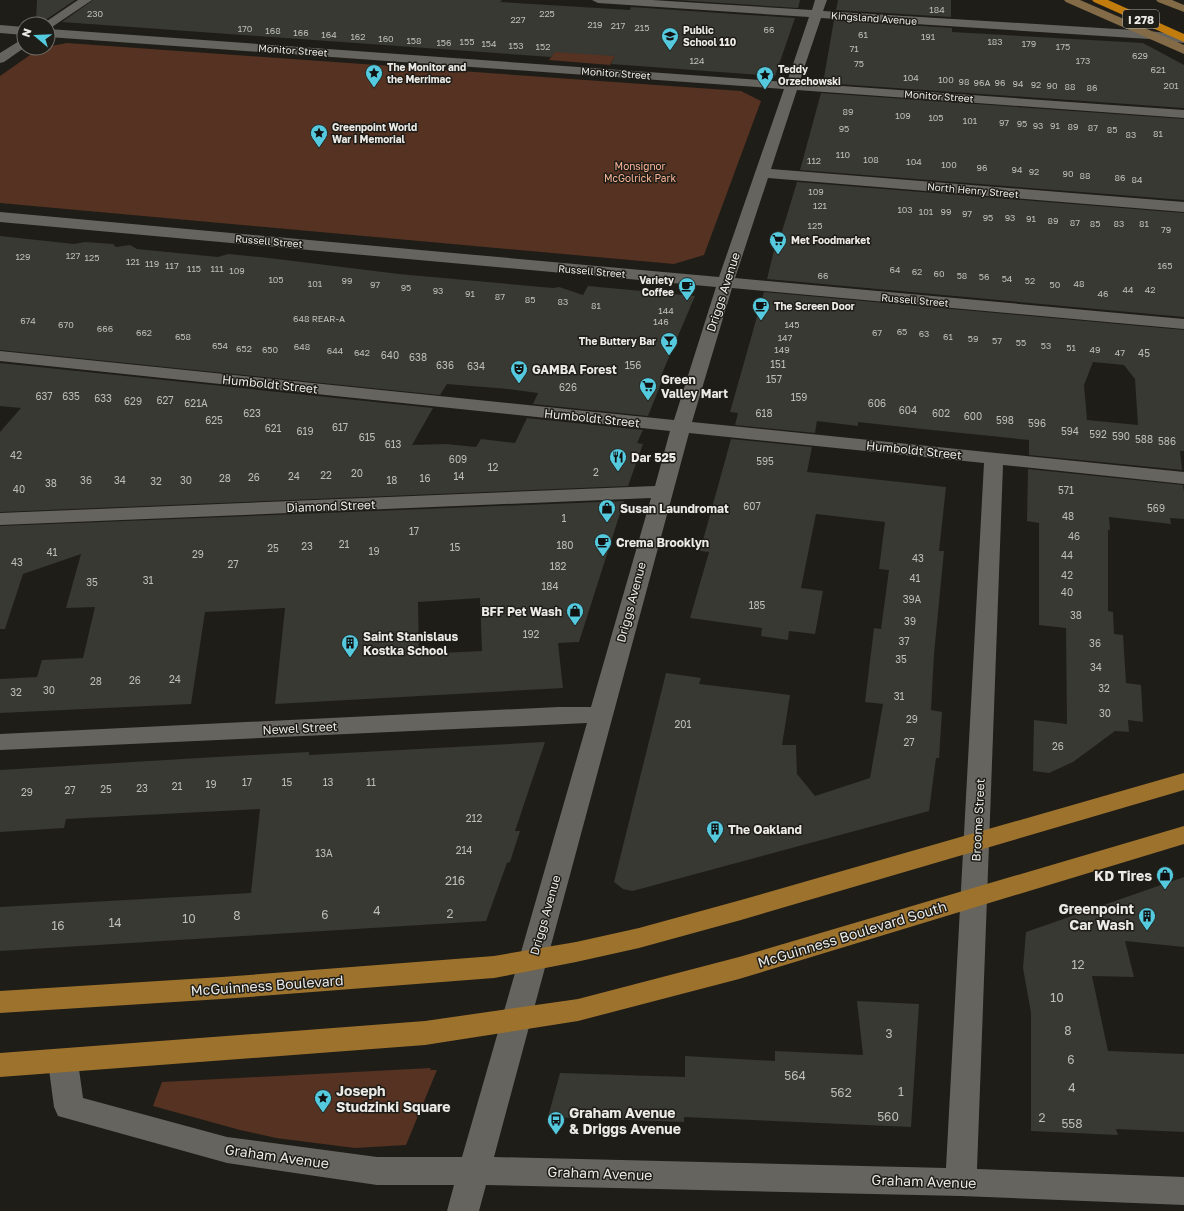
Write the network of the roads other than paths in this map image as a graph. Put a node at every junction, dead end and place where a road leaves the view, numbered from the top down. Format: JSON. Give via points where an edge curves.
{"nodes":[{"id":1,"x":86,"y":0,"type":"edge"},
{"id":2,"x":598,"y":0,"type":"edge"},
{"id":3,"x":821,"y":0,"type":"edge"},
{"id":4,"x":1070,"y":0,"type":"edge"},
{"id":5,"x":1098,"y":0,"type":"edge"},
{"id":6,"x":1161,"y":8,"type":"edge"},
{"id":7,"x":1184,"y":9,"type":"edge"},
{"id":8,"x":816,"y":14,"type":"junction"},
{"id":9,"x":56,"y":21,"type":"edge"},
{"id":10,"x":0,"y":29,"type":"edge"},
{"id":11,"x":16,"y":30,"type":"edge"},
{"id":12,"x":56,"y":33,"type":"edge"},
{"id":13,"x":1184,"y":33,"type":"edge"},
{"id":14,"x":1149,"y":35,"type":"junction"},
{"id":15,"x":1184,"y":39,"type":"edge"},
{"id":16,"x":16,"y":48,"type":"edge"},
{"id":17,"x":1184,"y":50,"type":"edge"},
{"id":18,"x":0,"y":59,"type":"edge"},
{"id":19,"x":792,"y":86,"type":"junction"},
{"id":20,"x":1184,"y":114,"type":"edge"},
{"id":21,"x":762,"y":173,"type":"junction"},
{"id":22,"x":1184,"y":207,"type":"edge"},
{"id":23,"x":0,"y":217,"type":"edge"},
{"id":24,"x":725,"y":283,"type":"junction"},
{"id":25,"x":1184,"y":324,"type":"edge"},
{"id":26,"x":0,"y":356,"type":"edge"},
{"id":27,"x":681,"y":427,"type":"junction"},
{"id":28,"x":994,"y":458,"type":"junction"},
{"id":29,"x":1184,"y":478,"type":"edge"},
{"id":30,"x":662,"y":492,"type":"junction"},
{"id":31,"x":0,"y":519,"type":"edge"},
{"id":32,"x":600,"y":715,"type":"junction"},
{"id":33,"x":0,"y":742,"type":"edge"},
{"id":34,"x":1184,"y":781,"type":"edge"},
{"id":35,"x":1184,"y":835,"type":"edge"},
{"id":36,"x":977,"y":841,"type":"junction"},
{"id":37,"x":974,"y":897,"type":"junction"},
{"id":38,"x":533,"y":959,"type":"junction"},
{"id":39,"x":0,"y":1002,"type":"edge"},
{"id":40,"x":516,"y":1020,"type":"junction"},
{"id":41,"x":63,"y":1062,"type":"junction"},
{"id":42,"x":0,"y":1065,"type":"edge"},
{"id":43,"x":475,"y":1170,"type":"junction"},
{"id":44,"x":961,"y":1182,"type":"junction"},
{"id":45,"x":1184,"y":1191,"type":"edge"},
{"id":46,"x":463,"y":1211,"type":"edge"}],
"edges":[{"from":1,"to":9,"type":"street"},
{"from":2,"to":8,"type":"street","name":"Kingsland Avenue"},
{"from":3,"to":8,"type":"street","name":"Driggs Avenue"},
{"from":4,"to":14,"type":"main road"},
{"from":5,"to":15,"type":"highway","number":"I 278"},
{"from":6,"to":7,"type":"main road"},
{"from":8,"to":14,"type":"street","name":"Kingsland Avenue"},
{"from":8,"to":19,"type":"street","name":"Driggs Avenue"},
{"from":10,"to":11,"type":"street"},
{"from":12,"to":19,"type":"street","name":"Monitor Street"},
{"from":13,"to":14,"type":"street","name":"Kingsland Avenue"},
{"from":14,"to":15,"type":"street","name":"Kingsland Avenue"},
{"from":14,"to":17,"type":"main road"},
{"from":16,"to":18,"type":"street"},
{"from":19,"to":20,"type":"street","name":"Monitor Street"},
{"from":19,"to":21,"type":"street","name":"Driggs Avenue"},
{"from":21,"to":22,"type":"street","name":"North Henry Street"},
{"from":21,"to":24,"type":"street","name":"Driggs Avenue"},
{"from":23,"to":24,"type":"street","name":"Russell Street"},
{"from":24,"to":25,"type":"street","name":"Russell Street"},
{"from":24,"to":27,"type":"street","name":"Driggs Avenue"},
{"from":26,"to":27,"type":"street","name":"Humboldt Street"},
{"from":27,"to":28,"type":"street","name":"Humboldt Street"},
{"from":27,"to":30,"type":"street","name":"Driggs Avenue"},
{"from":28,"to":29,"type":"street","name":"Humboldt Street"},
{"from":28,"to":36,"type":"street","name":"Broome Street"},
{"from":30,"to":31,"type":"street","name":"Diamond Street"},
{"from":30,"to":32,"type":"street","name":"Driggs Avenue"},
{"from":32,"to":33,"type":"street","name":"Newel Street"},
{"from":32,"to":38,"type":"street","name":"Driggs Avenue"},
{"from":34,"to":36,"type":"main road"},
{"from":35,"to":37,"type":"main road","name":"McGuinness Boulevard South"},
{"from":36,"to":37,"type":"street","name":"Broome Street"},
{"from":36,"to":38,"type":"main road","via":[[639,938]]},
{"from":37,"to":40,"type":"main road","name":"McGuinness Boulevard South","via":[[731,970],[578,1010]]},
{"from":37,"to":44,"type":"street","name":"Broome Street"},
{"from":38,"to":39,"type":"main road","name":"McGuinness Boulevard","via":[[474,969]]},
{"from":38,"to":40,"type":"street","name":"Driggs Avenue"},
{"from":40,"to":41,"type":"main road","via":[[425,1033]]},
{"from":40,"to":43,"type":"street","name":"Driggs Avenue"},
{"from":41,"to":42,"type":"main road"},
{"from":41,"to":43,"type":"street","name":"Graham Avenue","via":[[69,1107],[227,1150],[377,1171]]},
{"from":43,"to":44,"type":"street","name":"Graham Avenue"},
{"from":43,"to":46,"type":"street","name":"Driggs Avenue"},
{"from":44,"to":45,"type":"street","name":"Graham Avenue"}]}
